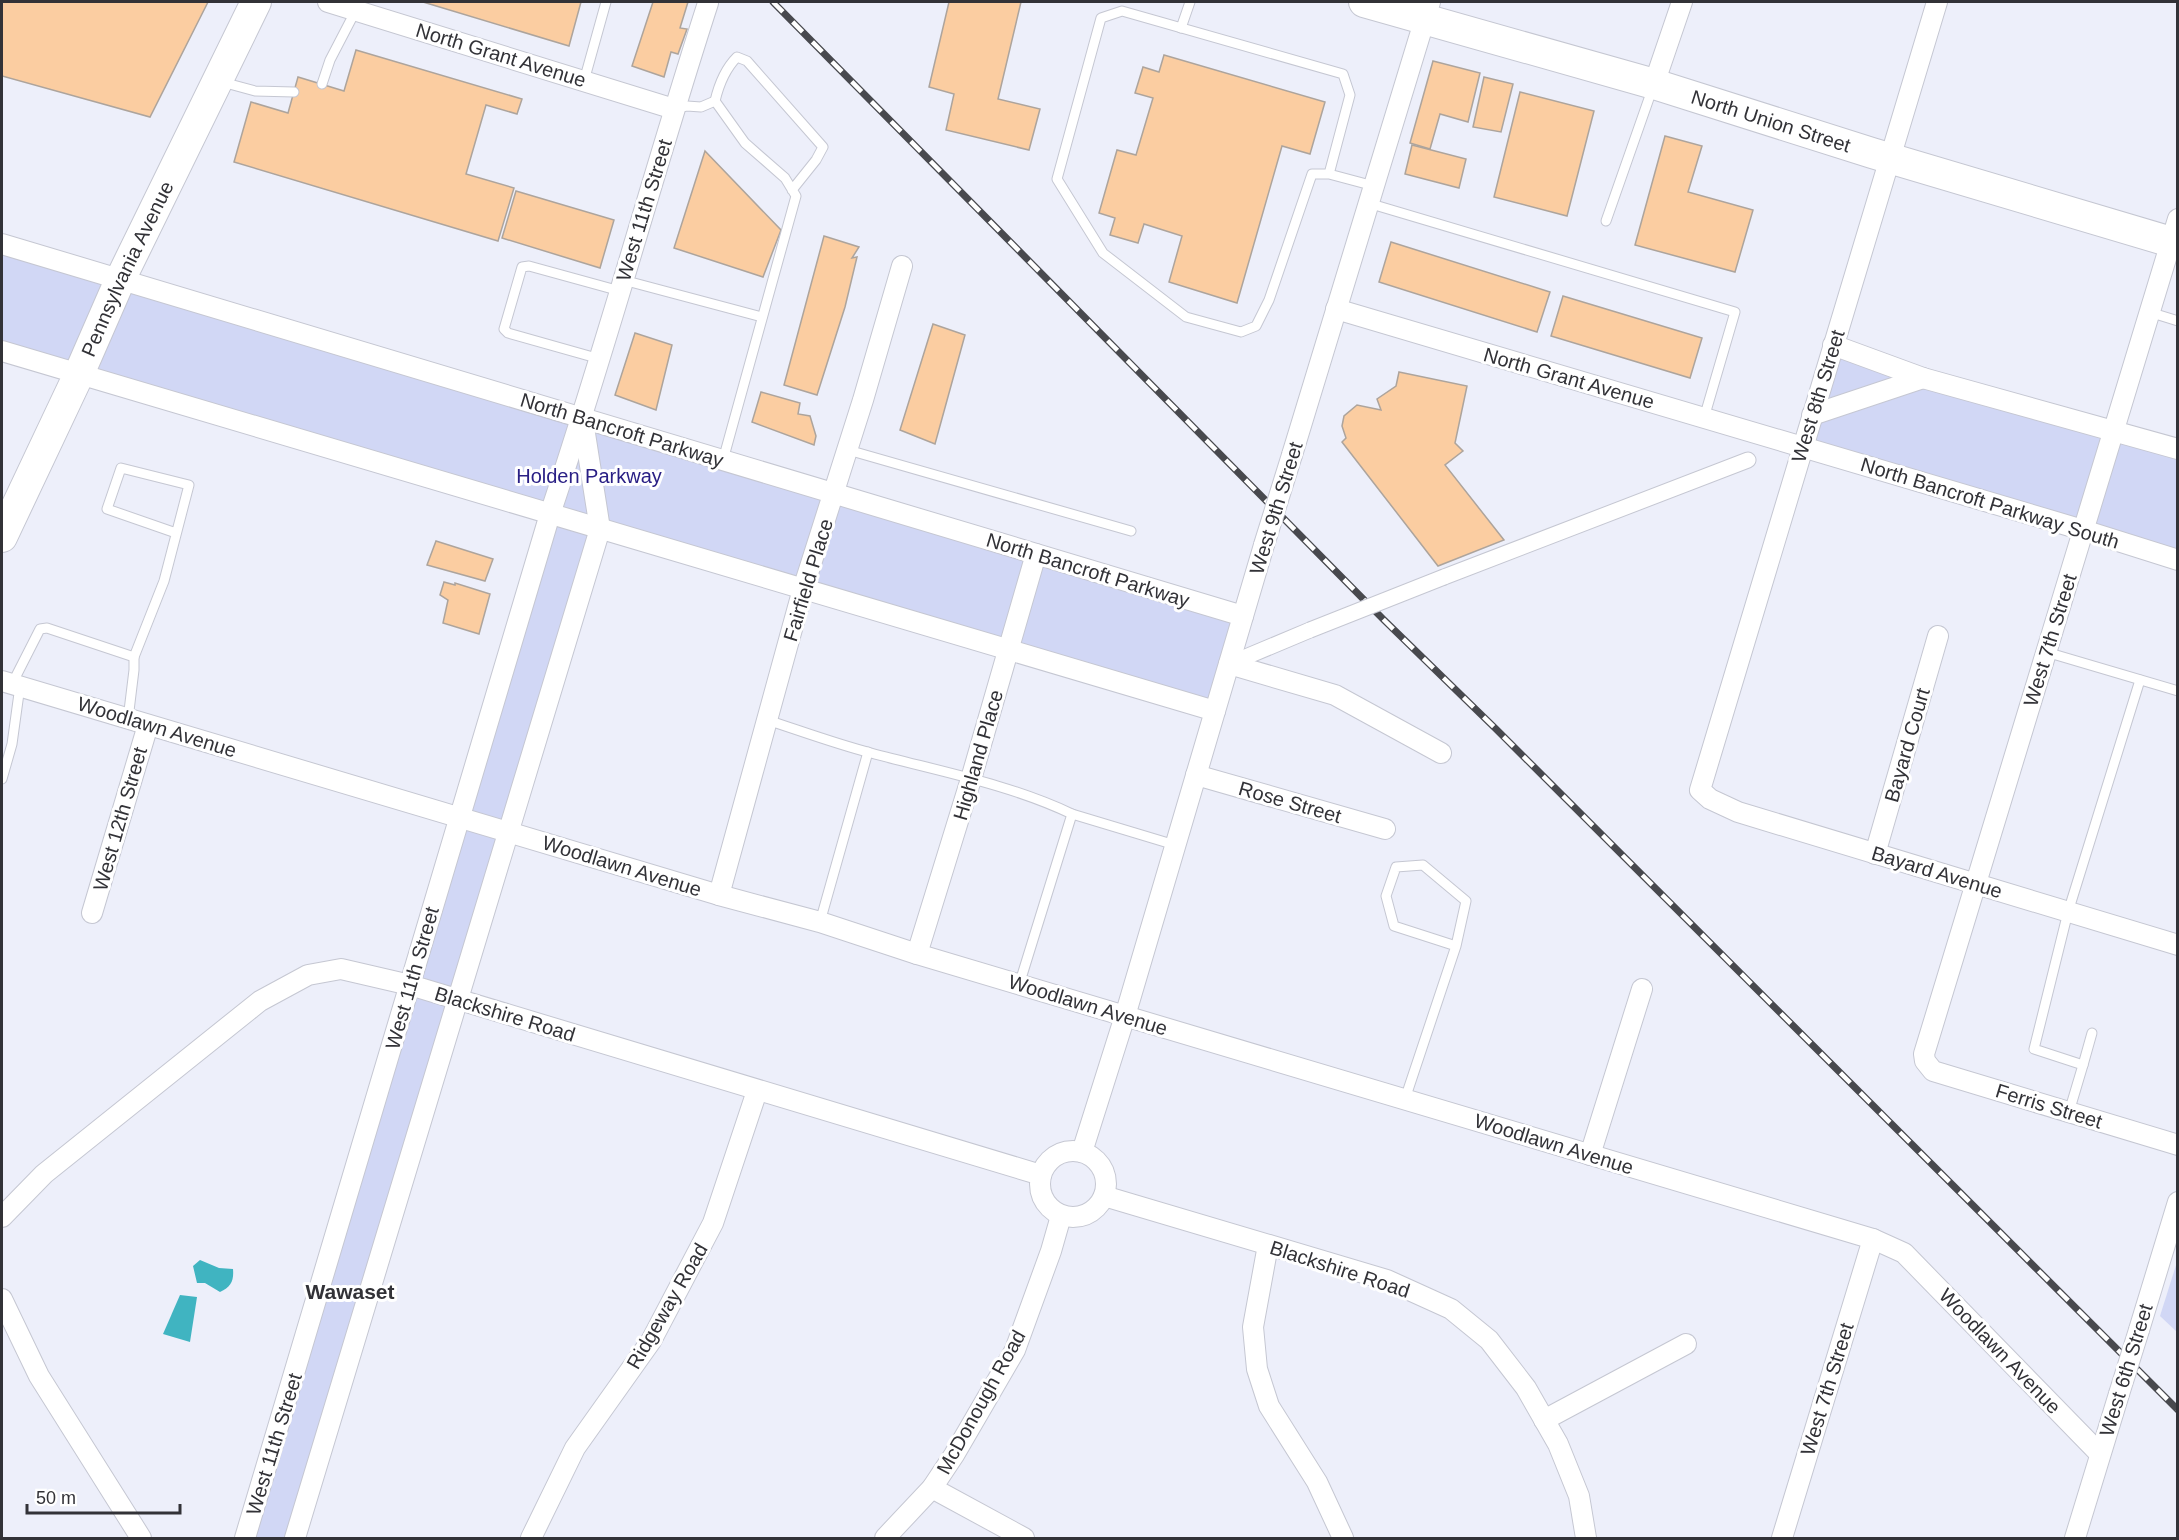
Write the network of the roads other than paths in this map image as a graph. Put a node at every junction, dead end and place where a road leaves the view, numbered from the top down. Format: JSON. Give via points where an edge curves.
{"nodes":[{"id":1,"x":256,"y":2,"type":"edge"},
{"id":2,"x":328,"y":2,"type":"edge"},
{"id":3,"x":606,"y":2,"type":"edge"},
{"id":4,"x":1190,"y":2,"type":"edge"},
{"id":5,"x":1364,"y":2,"type":"edge"},
{"id":6,"x":1682,"y":2,"type":"edge"},
{"id":7,"x":1937,"y":2,"type":"edge"},
{"id":8,"x":708,"y":3,"type":"dead end"},
{"id":9,"x":356,"y":10,"type":"junction"},
{"id":10,"x":1427,"y":10,"type":"edge"},
{"id":11,"x":1181,"y":28,"type":"junction"},
{"id":12,"x":217,"y":81,"type":"junction"},
{"id":13,"x":584,"y":81,"type":"junction"},
{"id":14,"x":322,"y":84,"type":"dead end"},
{"id":15,"x":1654,"y":84,"type":"junction"},
{"id":16,"x":294,"y":92,"type":"dead end"},
{"id":17,"x":716,"y":100,"type":"junction"},
{"id":18,"x":674,"y":109,"type":"junction"},
{"id":19,"x":1890,"y":158,"type":"junction"},
{"id":20,"x":1329,"y":174,"type":"junction"},
{"id":21,"x":792,"y":190,"type":"junction"},
{"id":22,"x":1371,"y":194,"type":"junction"},
{"id":23,"x":1606,"y":221,"type":"dead end"},
{"id":24,"x":2175,"y":235,"type":"edge"},
{"id":25,"x":2,"y":244,"type":"edge"},
{"id":26,"x":902,"y":266,"type":"dead end"},
{"id":27,"x":120,"y":279,"type":"junction"},
{"id":28,"x":622,"y":286,"type":"junction"},
{"id":29,"x":1336,"y":309,"type":"junction"},
{"id":30,"x":2149,"y":312,"type":"junction"},
{"id":31,"x":762,"y":317,"type":"junction"},
{"id":32,"x":2178,"y":321,"type":"edge"},
{"id":33,"x":1833,"y":345,"type":"junction"},
{"id":34,"x":2,"y":351,"type":"edge"},
{"id":35,"x":600,"y":359,"type":"junction"},
{"id":36,"x":79,"y":375,"type":"junction"},
{"id":37,"x":1923,"y":378,"type":"junction"},
{"id":38,"x":1812,"y":415,"type":"junction"},
{"id":39,"x":583,"y":418,"type":"junction"},
{"id":40,"x":1704,"y":418,"type":"junction"},
{"id":41,"x":2113,"y":430,"type":"junction"},
{"id":42,"x":1802,"y":447,"type":"junction"},
{"id":43,"x":2178,"y":449,"type":"edge"},
{"id":44,"x":848,"y":450,"type":"junction"},
{"id":45,"x":723,"y":460,"type":"junction"},
{"id":46,"x":1748,"y":460,"type":"dead end"},
{"id":47,"x":834,"y":494,"type":"junction"},
{"id":48,"x":550,"y":514,"type":"junction"},
{"id":49,"x":600,"y":529,"type":"junction"},
{"id":50,"x":2083,"y":530,"type":"junction"},
{"id":51,"x":1131,"y":531,"type":"dead end"},
{"id":52,"x":176,"y":532,"type":"junction"},
{"id":53,"x":2,"y":537,"type":"edge"},
{"id":54,"x":1036,"y":554,"type":"junction"},
{"id":55,"x":2178,"y":560,"type":"edge"},
{"id":56,"x":803,"y":589,"type":"junction"},
{"id":57,"x":1243,"y":616,"type":"junction"},
{"id":58,"x":1938,"y":636,"type":"dead end"},
{"id":59,"x":1009,"y":650,"type":"junction"},
{"id":60,"x":2046,"y":652,"type":"junction"},
{"id":61,"x":134,"y":657,"type":"junction"},
{"id":62,"x":1228,"y":664,"type":"junction"},
{"id":63,"x":2140,"y":680,"type":"junction"},
{"id":64,"x":11,"y":684,"type":"edge"},
{"id":65,"x":2178,"y":691,"type":"edge"},
{"id":66,"x":1215,"y":711,"type":"junction"},
{"id":67,"x":128,"y":718,"type":"junction"},
{"id":68,"x":767,"y":720,"type":"junction"},
{"id":69,"x":148,"y":724,"type":"junction"},
{"id":70,"x":867,"y":753,"type":"junction"},
{"id":71,"x":1441,"y":753,"type":"dead end"},
{"id":72,"x":1196,"y":776,"type":"junction"},
{"id":73,"x":2,"y":779,"type":"edge"},
{"id":74,"x":971,"y":779,"type":"junction"},
{"id":75,"x":1700,"y":790,"type":"joint"},
{"id":76,"x":1072,"y":814,"type":"junction"},
{"id":77,"x":459,"y":817,"type":"junction"},
{"id":78,"x":1385,"y":829,"type":"dead end"},
{"id":79,"x":509,"y":832,"type":"junction"},
{"id":80,"x":1176,"y":845,"type":"junction"},
{"id":81,"x":1875,"y":854,"type":"junction"},
{"id":82,"x":1976,"y":884,"type":"junction"},
{"id":83,"x":718,"y":895,"type":"junction"},
{"id":84,"x":2068,"y":912,"type":"junction"},
{"id":85,"x":92,"y":913,"type":"dead end"},
{"id":86,"x":820,"y":922,"type":"junction"},
{"id":87,"x":2178,"y":945,"type":"edge"},
{"id":88,"x":1456,"y":946,"type":"junction"},
{"id":89,"x":917,"y":954,"type":"junction"},
{"id":90,"x":410,"y":985,"type":"junction"},
{"id":91,"x":1020,"y":985,"type":"junction"},
{"id":92,"x":1642,"y":989,"type":"dead end"},
{"id":93,"x":458,"y":999,"type":"junction"},
{"id":94,"x":1125,"y":1016,"type":"junction"},
{"id":95,"x":2092,"y":1033,"type":"dead end"},
{"id":96,"x":1925,"y":1061,"type":"joint"},
{"id":97,"x":2083,"y":1065,"type":"junction"},
{"id":98,"x":757,"y":1090,"type":"junction"},
{"id":99,"x":1405,"y":1099,"type":"junction"},
{"id":100,"x":2069,"y":1112,"type":"junction"},
{"id":101,"x":2178,"y":1145,"type":"edge"},
{"id":102,"x":1082,"y":1152,"type":"junction"},
{"id":103,"x":1590,"y":1155,"type":"junction"},
{"id":104,"x":1041,"y":1175,"type":"junction"},
{"id":105,"x":1104,"y":1196,"type":"junction"},
{"id":106,"x":2178,"y":1202,"type":"edge"},
{"id":107,"x":1061,"y":1216,"type":"junction"},
{"id":108,"x":2,"y":1217,"type":"edge"},
{"id":109,"x":1873,"y":1239,"type":"junction"},
{"id":110,"x":1268,"y":1245,"type":"junction"},
{"id":111,"x":2,"y":1299,"type":"edge"},
{"id":112,"x":1686,"y":1344,"type":"dead end"},
{"id":113,"x":1544,"y":1420,"type":"junction"},
{"id":114,"x":2100,"y":1454,"type":"junction"},
{"id":115,"x":932,"y":1488,"type":"junction"},
{"id":116,"x":141,"y":1539,"type":"edge"},
{"id":117,"x":245,"y":1539,"type":"edge"},
{"id":118,"x":295,"y":1539,"type":"edge"},
{"id":119,"x":531,"y":1539,"type":"edge"},
{"id":120,"x":885,"y":1539,"type":"edge"},
{"id":121,"x":1024,"y":1539,"type":"edge"},
{"id":122,"x":1343,"y":1539,"type":"edge"},
{"id":123,"x":1586,"y":1539,"type":"edge"},
{"id":124,"x":1782,"y":1539,"type":"edge"},
{"id":125,"x":2075,"y":1539,"type":"edge"}],
"edges":[{"from":1,"to":12,"type":"main road","name":"Pennsylvania Avenue"},
{"from":2,"to":9,"type":"street","name":"North Grant Avenue"},
{"from":3,"to":13,"type":"lane"},
{"from":4,"to":11,"type":"lane"},
{"from":5,"to":10,"type":"main road","name":"North Union Street"},
{"from":6,"to":15,"type":"street"},
{"from":7,"to":19,"type":"street","name":"West 8th Street"},
{"from":8,"to":18,"type":"street","name":"West 11th Street"},
{"from":9,"to":13,"type":"street","name":"North Grant Avenue"},
{"from":9,"to":14,"type":"lane"},
{"from":10,"to":15,"type":"main road","name":"North Union Street"},
{"from":10,"to":22,"type":"street","name":"West 9th Street"},
{"from":11,"to":20,"type":"lane","via":[[1343,74],[1350,95]]},
{"from":11,"to":20,"type":"lane","via":[[1122,11],[1101,18],[1057,179],[1103,253],[1186,317],[1241,332],[1256,326],[1269,300],[1312,174]]},
{"from":12,"to":16,"type":"lane","via":[[255,91]]},
{"from":12,"to":27,"type":"main road","name":"Pennsylvania Avenue"},
{"from":13,"to":18,"type":"street","name":"North Grant Avenue"},
{"from":15,"to":19,"type":"main road","name":"North Union Street"},
{"from":15,"to":23,"type":"lane"},
{"from":17,"to":18,"type":"lane","via":[[701,107]]},
{"from":17,"to":21,"type":"lane","via":[[745,144],[785,178]]},
{"from":17,"to":21,"type":"lane","via":[[728,66],[737,57],[747,61],[823,147]]},
{"from":18,"to":28,"type":"street","name":"West 11th Street"},
{"from":19,"to":24,"type":"main road","name":"North Union Street"},
{"from":19,"to":33,"type":"street","name":"West 8th Street"},
{"from":20,"to":22,"type":"lane"},
{"from":21,"to":31,"type":"lane","via":[[796,196]]},
{"from":22,"to":29,"type":"street","name":"West 9th Street"},
{"from":22,"to":40,"type":"lane","via":[[1735,312]]},
{"from":24,"to":30,"type":"street","name":"West 7th Street"},
{"from":25,"to":27,"type":"street","name":"North Bancroft Parkway"},
{"from":26,"to":44,"type":"street","name":"Fairfield Place"},
{"from":27,"to":36,"type":"main road","name":"Pennsylvania Avenue"},
{"from":27,"to":39,"type":"street","name":"North Bancroft Parkway"},
{"from":28,"to":31,"type":"lane"},
{"from":28,"to":35,"type":"street","name":"West 11th Street"},
{"from":28,"to":35,"type":"lane","via":[[522,267],[504,328],[508,333]]},
{"from":29,"to":40,"type":"street","name":"North Grant Avenue"},
{"from":29,"to":57,"type":"street","name":"West 9th Street","bridge":true},
{"from":30,"to":32,"type":"lane"},
{"from":30,"to":41,"type":"street","name":"West 7th Street"},
{"from":31,"to":45,"type":"lane"},
{"from":33,"to":37,"type":"street"},
{"from":33,"to":38,"type":"street","name":"West 8th Street"},
{"from":34,"to":36,"type":"street"},
{"from":35,"to":39,"type":"street","name":"West 11th Street"},
{"from":36,"to":48,"type":"street"},
{"from":36,"to":53,"type":"main road","name":"Pennsylvania Avenue"},
{"from":37,"to":38,"type":"street"},
{"from":37,"to":41,"type":"street"},
{"from":38,"to":42,"type":"street","name":"West 8th Street"},
{"from":39,"to":45,"type":"street","name":"North Bancroft Parkway"},
{"from":39,"to":48,"type":"street","name":"West 11th Street"},
{"from":39,"to":49,"type":"street","name":"West 11th Street"},
{"from":40,"to":42,"type":"street","name":"North Grant Avenue"},
{"from":41,"to":43,"type":"street"},
{"from":41,"to":50,"type":"street","name":"West 7th Street"},
{"from":42,"to":50,"type":"street","name":"North Bancroft Parkway South"},
{"from":42,"to":75,"type":"street","name":"West 8th Street"},
{"from":44,"to":47,"type":"street","name":"Fairfield Place"},
{"from":44,"to":51,"type":"lane"},
{"from":45,"to":47,"type":"street","name":"North Bancroft Parkway"},
{"from":46,"to":62,"type":"street","bridge":true},
{"from":47,"to":54,"type":"street","name":"North Bancroft Parkway"},
{"from":47,"to":56,"type":"street","name":"Fairfield Place"},
{"from":48,"to":49,"type":"street"},
{"from":48,"to":77,"type":"street","name":"West 11th Street"},
{"from":49,"to":56,"type":"street"},
{"from":49,"to":79,"type":"street","name":"West 11th Street"},
{"from":50,"to":55,"type":"street","name":"North Bancroft Parkway South"},
{"from":50,"to":60,"type":"street","name":"West 7th Street"},
{"from":52,"to":52,"type":"lane","via":[[189,485],[121,468],[107,509]]},
{"from":52,"to":61,"type":"lane","via":[[164,581]]},
{"from":54,"to":57,"type":"street","name":"North Bancroft Parkway"},
{"from":54,"to":59,"type":"street","name":"Highland Place"},
{"from":56,"to":59,"type":"street"},
{"from":56,"to":68,"type":"street","name":"Fairfield Place"},
{"from":57,"to":62,"type":"street","name":"West 9th Street"},
{"from":58,"to":81,"type":"street","name":"Bayard Court"},
{"from":59,"to":66,"type":"street"},
{"from":59,"to":74,"type":"street","name":"Highland Place"},
{"from":60,"to":63,"type":"lane"},
{"from":60,"to":82,"type":"street","name":"West 7th Street"},
{"from":61,"to":64,"type":"lane","via":[[40,629]]},
{"from":61,"to":67,"type":"lane"},
{"from":62,"to":66,"type":"street","name":"West 9th Street"},
{"from":62,"to":71,"type":"street","via":[[1335,695]]},
{"from":63,"to":65,"type":"lane"},
{"from":63,"to":84,"type":"lane"},
{"from":64,"to":67,"type":"street","name":"Woodlawn Avenue"},
{"from":64,"to":73,"type":"lane","via":[[12,744]]},
{"from":66,"to":72,"type":"street","name":"West 9th Street"},
{"from":67,"to":69,"type":"street","name":"Woodlawn Avenue"},
{"from":68,"to":70,"type":"lane"},
{"from":68,"to":83,"type":"street","name":"Fairfield Place"},
{"from":69,"to":77,"type":"street","name":"Woodlawn Avenue"},
{"from":69,"to":85,"type":"street","name":"West 12th Street"},
{"from":70,"to":74,"type":"lane"},
{"from":70,"to":86,"type":"lane"},
{"from":72,"to":78,"type":"street","name":"Rose Street"},
{"from":72,"to":80,"type":"street","name":"West 9th Street"},
{"from":74,"to":76,"type":"lane"},
{"from":74,"to":89,"type":"street","name":"Highland Place"},
{"from":75,"to":81,"type":"street","name":"Bayard Avenue","via":[[1722,806]]},
{"from":76,"to":80,"type":"lane"},
{"from":76,"to":91,"type":"lane"},
{"from":77,"to":79,"type":"street","name":"Woodlawn Avenue"},
{"from":77,"to":90,"type":"street","name":"West 11th Street"},
{"from":79,"to":83,"type":"street","name":"Woodlawn Avenue"},
{"from":79,"to":93,"type":"street","name":"West 11th Street"},
{"from":80,"to":94,"type":"street","name":"West 9th Street"},
{"from":81,"to":82,"type":"street","name":"Bayard Avenue"},
{"from":82,"to":84,"type":"street","name":"Bayard Avenue"},
{"from":82,"to":96,"type":"street","name":"West 7th Street"},
{"from":83,"to":86,"type":"street","name":"Woodlawn Avenue"},
{"from":84,"to":87,"type":"street","name":"Bayard Avenue"},
{"from":84,"to":97,"type":"lane","via":[[2034,1049]]},
{"from":86,"to":89,"type":"street","name":"Woodlawn Avenue"},
{"from":88,"to":88,"type":"lane","via":[[1466,901],[1423,865],[1396,867],[1386,896],[1394,926]]},
{"from":88,"to":99,"type":"lane"},
{"from":89,"to":91,"type":"street","name":"Woodlawn Avenue"},
{"from":90,"to":93,"type":"street","name":"Blackshire Road"},
{"from":90,"to":108,"type":"street","name":"Blackshire Road","via":[[341,969],[308,975],[260,1001],[44,1174]]},
{"from":90,"to":117,"type":"street","name":"West 11th Street"},
{"from":91,"to":94,"type":"street","name":"Woodlawn Avenue"},
{"from":92,"to":103,"type":"street"},
{"from":93,"to":98,"type":"street","name":"Blackshire Road"},
{"from":93,"to":118,"type":"street","name":"West 11th Street"},
{"from":94,"to":99,"type":"street","name":"Woodlawn Avenue"},
{"from":94,"to":102,"type":"street"},
{"from":95,"to":97,"type":"lane"},
{"from":96,"to":100,"type":"street","name":"Ferris Street","via":[[1934,1071]]},
{"from":97,"to":100,"type":"lane"},
{"from":98,"to":104,"type":"street","name":"Blackshire Road"},
{"from":98,"to":119,"type":"street","name":"Ridgeway Road","via":[[713,1223],[651,1341],[575,1448]]},
{"from":99,"to":103,"type":"street","name":"Woodlawn Avenue"},
{"from":100,"to":101,"type":"street","name":"Ferris Street"},
{"from":102,"to":104,"type":"street","via":[[1058,1154]]},
{"from":102,"to":105,"type":"street","via":[[1095,1159],[1103,1170]]},
{"from":103,"to":109,"type":"street","name":"Woodlawn Avenue"},
{"from":104,"to":107,"type":"street","via":[[1042,1197]]},
{"from":105,"to":107,"type":"street","via":[[1085,1216]]},
{"from":105,"to":110,"type":"street","name":"Blackshire Road"},
{"from":106,"to":114,"type":"street","name":"West 6th Street","bridge":true},
{"from":107,"to":115,"type":"street","name":"McDonough Road","via":[[1015,1350]]},
{"from":109,"to":114,"type":"street","name":"Woodlawn Avenue","via":[[1904,1253]]},
{"from":109,"to":124,"type":"street","name":"West 7th Street"},
{"from":110,"to":113,"type":"street","name":"Blackshire Road","via":[[1388,1280],[1451,1309],[1489,1340],[1526,1388]]},
{"from":110,"to":122,"type":"street","via":[[1253,1327],[1257,1369],[1269,1406],[1317,1482]]},
{"from":111,"to":116,"type":"street","via":[[39,1376]]},
{"from":112,"to":113,"type":"street"},
{"from":113,"to":123,"type":"street","name":"Blackshire Road","via":[[1579,1496]]},
{"from":114,"to":125,"type":"street","name":"West 6th Street"},
{"from":115,"to":120,"type":"street","name":"McDonough Road"},
{"from":115,"to":121,"type":"street"}]}
